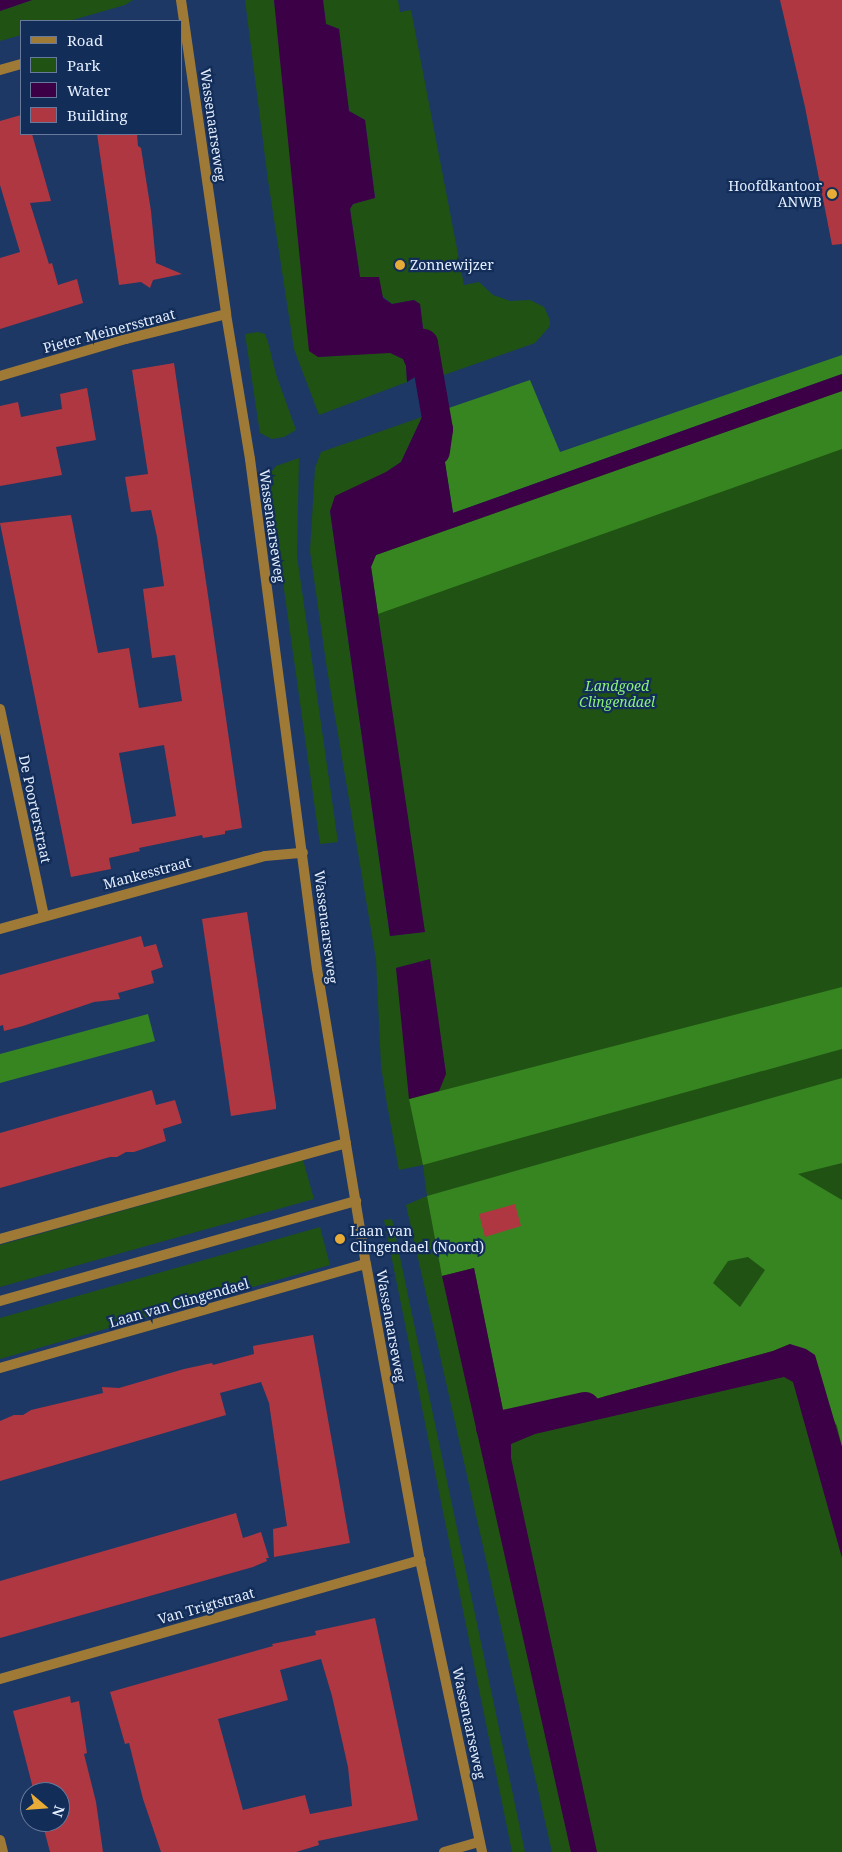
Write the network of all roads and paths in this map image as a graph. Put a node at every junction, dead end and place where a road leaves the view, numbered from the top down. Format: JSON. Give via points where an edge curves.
{"nodes":[{"id":1,"x":181,"y":0,"type":"edge"},
{"id":2,"x":178,"y":20,"type":"edge"},
{"id":3,"x":182,"y":44,"type":"edge"},
{"id":4,"x":20,"y":64,"type":"edge"},
{"id":5,"x":0,"y":70,"type":"edge"},
{"id":6,"x":226,"y":314,"type":"junction"},
{"id":7,"x":0,"y":376,"type":"edge"},
{"id":8,"x":0,"y":709,"type":"edge"},
{"id":9,"x":303,"y":853,"type":"junction"},
{"id":10,"x":44,"y":916,"type":"junction"},
{"id":11,"x":0,"y":929,"type":"edge"},
{"id":12,"x":346,"y":1143,"type":"junction"},
{"id":13,"x":356,"y":1201,"type":"junction"},
{"id":14,"x":0,"y":1239,"type":"edge"},
{"id":15,"x":366,"y":1264,"type":"junction"},
{"id":16,"x":0,"y":1301,"type":"edge"},
{"id":17,"x":0,"y":1368,"type":"edge"},
{"id":18,"x":420,"y":1560,"type":"junction"},
{"id":19,"x":0,"y":1679,"type":"edge"},
{"id":20,"x":0,"y":1840,"type":"edge"},
{"id":21,"x":481,"y":1847,"type":"edge"},
{"id":22,"x":3,"y":1852,"type":"edge"},
{"id":23,"x":444,"y":1852,"type":"edge"}],
"edges":[{"from":1,"to":2,"type":"street","name":"Wassenaarseweg"},
{"from":3,"to":6,"type":"street","name":"Wassenaarseweg"},
{"from":4,"to":5,"type":"street"},
{"from":6,"to":7,"type":"street","name":"Pieter Meinersstraat"},
{"from":6,"to":9,"type":"street","name":"Wassenaarseweg","via":[[250,459]]},
{"from":8,"to":10,"type":"street","name":"De Poorterstraat"},
{"from":9,"to":10,"type":"street","name":"Mankesstraat","via":[[265,856]]},
{"from":9,"to":12,"type":"street","name":"Wassenaarseweg","via":[[317,969]]},
{"from":10,"to":11,"type":"street","name":"Mankesstraat"},
{"from":12,"to":13,"type":"street","name":"Wassenaarseweg"},
{"from":12,"to":14,"type":"street"},
{"from":13,"to":15,"type":"street","name":"Wassenaarseweg"},
{"from":13,"to":16,"type":"street"},
{"from":15,"to":17,"type":"street","name":"Laan van Clingendael"},
{"from":15,"to":18,"type":"street","name":"Wassenaarseweg"},
{"from":18,"to":19,"type":"street","name":"Van Trigtstraat"},
{"from":18,"to":21,"type":"street","name":"Wassenaarseweg"},
{"from":20,"to":22,"type":"street"},
{"from":21,"to":23,"type":"street"}]}
